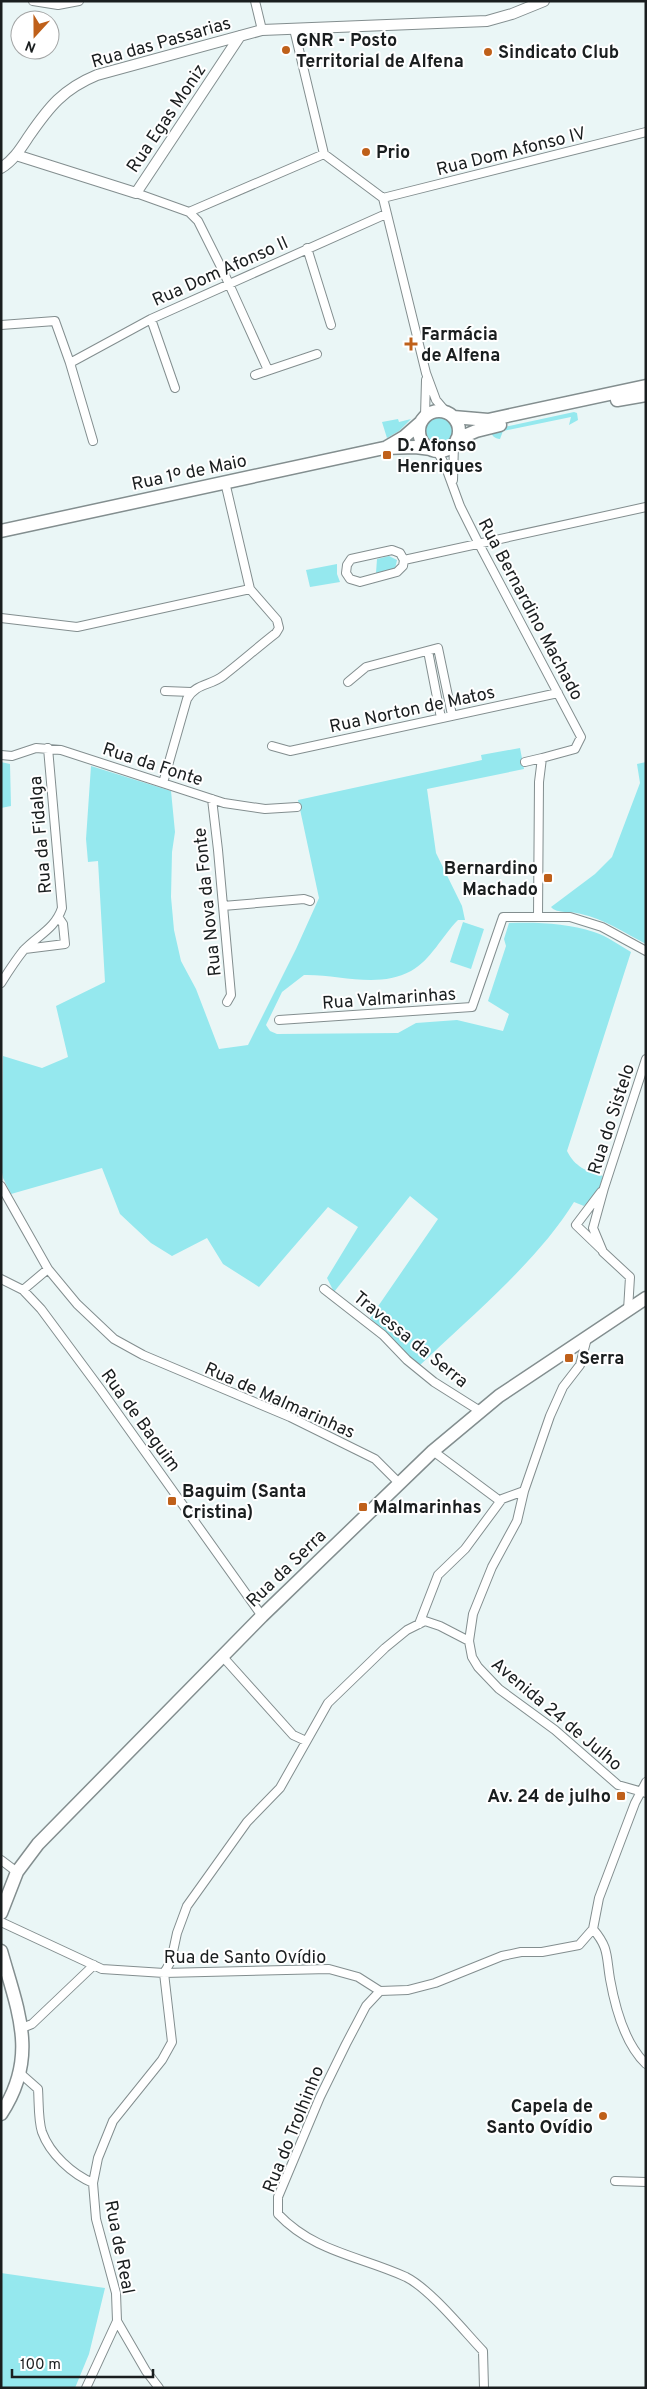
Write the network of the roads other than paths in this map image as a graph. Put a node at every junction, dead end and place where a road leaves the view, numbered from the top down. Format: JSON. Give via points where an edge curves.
{"nodes":[{"id":1,"x":33,"y":1,"type":"edge"},
{"id":2,"x":79,"y":1,"type":"edge"},
{"id":3,"x":255,"y":1,"type":"edge"},
{"id":4,"x":544,"y":1,"type":"edge"},
{"id":5,"x":294,"y":29,"type":"junction"},
{"id":6,"x":262,"y":30,"type":"junction"},
{"id":7,"x":240,"y":36,"type":"junction"},
{"id":8,"x":646,"y":132,"type":"edge"},
{"id":9,"x":324,"y":154,"type":"junction"},
{"id":10,"x":16,"y":155,"type":"junction"},
{"id":11,"x":1,"y":168,"type":"edge"},
{"id":12,"x":136,"y":193,"type":"junction"},
{"id":13,"x":383,"y":198,"type":"junction"},
{"id":14,"x":189,"y":212,"type":"junction"},
{"id":15,"x":386,"y":214,"type":"junction"},
{"id":16,"x":307,"y":248,"type":"junction"},
{"id":17,"x":229,"y":283,"type":"junction"},
{"id":18,"x":151,"y":319,"type":"junction"},
{"id":19,"x":1,"y":325,"type":"edge"},
{"id":20,"x":331,"y":325,"type":"dead end"},
{"id":21,"x":316,"y":354,"type":"dead end"},
{"id":22,"x":70,"y":363,"type":"junction"},
{"id":23,"x":268,"y":370,"type":"junction"},
{"id":24,"x":426,"y":373,"type":"junction"},
{"id":25,"x":255,"y":375,"type":"dead end"},
{"id":26,"x":646,"y":386,"type":"edge"},
{"id":27,"x":175,"y":388,"type":"dead end"},
{"id":28,"x":646,"y":395,"type":"edge"},
{"id":29,"x":450,"y":415,"type":"junction"},
{"id":30,"x":423,"y":420,"type":"junction"},
{"id":31,"x":93,"y":441,"type":"dead end"},
{"id":32,"x":455,"y":442,"type":"junction"},
{"id":33,"x":384,"y":448,"type":"junction"},
{"id":34,"x":434,"y":450,"type":"junction"},
{"id":35,"x":225,"y":482,"type":"junction"},
{"id":36,"x":454,"y":486,"type":"junction"},
{"id":37,"x":646,"y":507,"type":"edge"},
{"id":38,"x":1,"y":531,"type":"edge"},
{"id":39,"x":479,"y":544,"type":"junction"},
{"id":40,"x":404,"y":560,"type":"junction"},
{"id":41,"x":250,"y":589,"type":"junction"},
{"id":42,"x":1,"y":618,"type":"edge"},
{"id":43,"x":428,"y":651,"type":"junction"},
{"id":44,"x":348,"y":682,"type":"dead end"},
{"id":45,"x":165,"y":691,"type":"dead end"},
{"id":46,"x":191,"y":692,"type":"junction"},
{"id":47,"x":558,"y":693,"type":"junction"},
{"id":48,"x":452,"y":715,"type":"junction"},
{"id":49,"x":441,"y":718,"type":"junction"},
{"id":50,"x":272,"y":746,"type":"dead end"},
{"id":51,"x":48,"y":748,"type":"junction"},
{"id":52,"x":1,"y":755,"type":"edge"},
{"id":53,"x":542,"y":758,"type":"junction"},
{"id":54,"x":525,"y":762,"type":"dead end"},
{"id":55,"x":163,"y":783,"type":"junction"},
{"id":56,"x":212,"y":799,"type":"junction"},
{"id":57,"x":297,"y":807,"type":"dead end"},
{"id":58,"x":310,"y":901,"type":"dead end"},
{"id":59,"x":223,"y":906,"type":"junction"},
{"id":60,"x":538,"y":916,"type":"junction"},
{"id":61,"x":59,"y":918,"type":"junction"},
{"id":62,"x":25,"y":949,"type":"junction"},
{"id":63,"x":646,"y":951,"type":"edge"},
{"id":64,"x":1,"y":983,"type":"edge"},
{"id":65,"x":227,"y":1002,"type":"dead end"},
{"id":66,"x":279,"y":1020,"type":"dead end"},
{"id":67,"x":646,"y":1059,"type":"edge"},
{"id":68,"x":1,"y":1186,"type":"edge"},
{"id":69,"x":604,"y":1188,"type":"junction"},
{"id":70,"x":603,"y":1252,"type":"junction"},
{"id":71,"x":48,"y":1269,"type":"junction"},
{"id":72,"x":1,"y":1279,"type":"edge"},
{"id":73,"x":324,"y":1289,"type":"dead end"},
{"id":74,"x":24,"y":1290,"type":"junction"},
{"id":75,"x":646,"y":1298,"type":"edge"},
{"id":76,"x":628,"y":1310,"type":"junction"},
{"id":77,"x":587,"y":1338,"type":"junction"},
{"id":78,"x":480,"y":1412,"type":"junction"},
{"id":79,"x":433,"y":1451,"type":"junction"},
{"id":80,"x":399,"y":1483,"type":"junction"},
{"id":81,"x":524,"y":1491,"type":"junction"},
{"id":82,"x":500,"y":1501,"type":"junction"},
{"id":83,"x":262,"y":1616,"type":"junction"},
{"id":84,"x":419,"y":1624,"type":"junction"},
{"id":85,"x":469,"y":1642,"type":"junction"},
{"id":86,"x":223,"y":1657,"type":"junction"},
{"id":87,"x":306,"y":1741,"type":"junction"},
{"id":88,"x":646,"y":1782,"type":"edge"},
{"id":89,"x":643,"y":1792,"type":"edge"},
{"id":90,"x":1,"y":1860,"type":"edge"},
{"id":91,"x":18,"y":1872,"type":"junction"},
{"id":92,"x":1,"y":1914,"type":"edge"},
{"id":93,"x":1,"y":1922,"type":"edge"},
{"id":94,"x":593,"y":1929,"type":"junction"},
{"id":95,"x":1,"y":1951,"type":"edge"},
{"id":96,"x":94,"y":1965,"type":"junction"},
{"id":97,"x":164,"y":1973,"type":"junction"},
{"id":98,"x":380,"y":1991,"type":"junction"},
{"id":99,"x":22,"y":2028,"type":"junction"},
{"id":100,"x":646,"y":2064,"type":"edge"},
{"id":101,"x":21,"y":2074,"type":"junction"},
{"id":102,"x":1,"y":2114,"type":"edge"},
{"id":103,"x":615,"y":2182,"type":"dead end"},
{"id":104,"x":646,"y":2182,"type":"edge"},
{"id":105,"x":93,"y":2183,"type":"junction"},
{"id":106,"x":117,"y":2321,"type":"junction"},
{"id":107,"x":86,"y":2388,"type":"edge"},
{"id":108,"x":159,"y":2388,"type":"edge"},
{"id":109,"x":484,"y":2388,"type":"edge"}],
"edges":[{"from":1,"to":2,"type":"street","via":[[58,5]]},
{"from":3,"to":6,"type":"street"},
{"from":4,"to":5,"type":"street","name":"Rua das Passarias","via":[[487,22]]},
{"from":5,"to":6,"type":"street","name":"Rua das Passarias"},
{"from":5,"to":9,"type":"street"},
{"from":6,"to":7,"type":"street","name":"Rua das Passarias"},
{"from":7,"to":10,"type":"street","name":"Rua das Passarias","via":[[103,73],[78,83],[47,111]]},
{"from":7,"to":12,"type":"street","name":"Rua Egas Moniz"},
{"from":8,"to":13,"type":"street","name":"Rua Dom Afonso IV"},
{"from":9,"to":13,"type":"street"},
{"from":9,"to":14,"type":"street"},
{"from":10,"to":11,"type":"street","name":"Rua das Passarias"},
{"from":10,"to":12,"type":"street"},
{"from":12,"to":14,"type":"street"},
{"from":13,"to":15,"type":"street"},
{"from":14,"to":17,"type":"street","via":[[198,221]]},
{"from":15,"to":16,"type":"street","name":"Rua Dom Afonso II"},
{"from":15,"to":24,"type":"street"},
{"from":16,"to":17,"type":"street","name":"Rua Dom Afonso II"},
{"from":16,"to":20,"type":"street"},
{"from":17,"to":18,"type":"street","name":"Rua Dom Afonso II"},
{"from":17,"to":23,"type":"street"},
{"from":18,"to":22,"type":"street","name":"Rua Dom Afonso II"},
{"from":18,"to":27,"type":"street"},
{"from":19,"to":22,"type":"street","via":[[55,321]]},
{"from":21,"to":23,"type":"street"},
{"from":22,"to":31,"type":"street"},
{"from":23,"to":25,"type":"street"},
{"from":24,"to":29,"type":"street","via":[[436,400]]},
{"from":24,"to":30,"type":"street"},
{"from":26,"to":29,"type":"main road","via":[[488,420]]},
{"from":28,"to":32,"type":"main road","via":[[481,429]]},
{"from":29,"to":30,"type":"main road","via":[[436,411]]},
{"from":29,"to":32,"type":"main road","via":[[459,428]]},
{"from":30,"to":33,"type":"main road","name":"Rua 1º de Maio","via":[[404,437]]},
{"from":30,"to":34,"type":"main road","via":[[419,429],[422,441]]},
{"from":32,"to":34,"type":"main road","via":[[449,448]]},
{"from":32,"to":36,"type":"street","name":"Rua Bernardino Machado"},
{"from":33,"to":34,"type":"main road","name":"Rua 1º de Maio"},
{"from":33,"to":35,"type":"main road","name":"Rua 1º de Maio"},
{"from":34,"to":36,"type":"street","name":"Rua Bernardino Machado","via":[[446,465]]},
{"from":35,"to":38,"type":"main road","name":"Rua 1º de Maio"},
{"from":35,"to":41,"type":"street"},
{"from":36,"to":39,"type":"street","name":"Rua Bernardino Machado"},
{"from":37,"to":39,"type":"street"},
{"from":39,"to":40,"type":"street"},
{"from":39,"to":47,"type":"street","name":"Rua Bernardino Machado"},
{"from":40,"to":40,"type":"street","via":[[400,553],[392,550],[351,560],[346,573],[350,579],[360,582],[398,572]]},
{"from":41,"to":42,"type":"street","via":[[77,627]]},
{"from":41,"to":46,"type":"street","via":[[277,620],[279,628],[220,678],[199,685]]},
{"from":43,"to":44,"type":"street","via":[[366,666]]},
{"from":43,"to":48,"type":"street","via":[[438,648]]},
{"from":43,"to":49,"type":"street"},
{"from":45,"to":46,"type":"street"},
{"from":46,"to":55,"type":"street"},
{"from":47,"to":48,"type":"street","name":"Rua Norton de Matos"},
{"from":47,"to":53,"type":"street","name":"Rua Bernardino Machado","via":[[581,737],[575,749]]},
{"from":48,"to":49,"type":"street","name":"Rua Norton de Matos"},
{"from":49,"to":50,"type":"street","name":"Rua Norton de Matos","via":[[290,751]]},
{"from":51,"to":52,"type":"street","name":"Rua da Fonte","via":[[36,748],[12,756]]},
{"from":51,"to":55,"type":"street","name":"Rua da Fonte"},
{"from":51,"to":61,"type":"street","name":"Rua da Fidalga","via":[[62,908]]},
{"from":53,"to":54,"type":"street"},
{"from":53,"to":60,"type":"street"},
{"from":55,"to":56,"type":"street","name":"Rua da Fonte"},
{"from":56,"to":57,"type":"street","name":"Rua da Fonte","via":[[265,809]]},
{"from":56,"to":59,"type":"street","name":"Rua Nova da Fonte"},
{"from":58,"to":59,"type":"street"},
{"from":59,"to":65,"type":"street","name":"Rua Nova da Fonte","via":[[231,995]]},
{"from":60,"to":63,"type":"street","via":[[570,917],[602,927]]},
{"from":60,"to":66,"type":"street","name":"Rua Valmarinhas","via":[[503,917],[472,1007]]},
{"from":61,"to":62,"type":"street","name":"Rua da Fidalga"},
{"from":61,"to":62,"type":"street","name":"Rua da Fidalga","via":[[66,944]]},
{"from":62,"to":64,"type":"street","name":"Rua da Fidalga"},
{"from":67,"to":69,"type":"street","name":"Rua do Sistelo"},
{"from":68,"to":71,"type":"street","name":"Rua de Malmarinhas"},
{"from":69,"to":70,"type":"street","name":"Rua do Sistelo","via":[[593,1228]]},
{"from":69,"to":70,"type":"street","name":"Rua do Sistelo","via":[[576,1225]]},
{"from":70,"to":76,"type":"street","name":"Rua do Sistelo","via":[[630,1277]]},
{"from":71,"to":74,"type":"street"},
{"from":71,"to":80,"type":"street","name":"Rua de Malmarinhas","via":[[114,1339],[142,1355],[290,1416],[375,1460]]},
{"from":72,"to":74,"type":"street","name":"Rua de Baguim"},
{"from":73,"to":78,"type":"street","name":"Travessa da Serra","via":[[383,1335],[434,1382]]},
{"from":74,"to":83,"type":"street","name":"Rua de Baguim","via":[[101,1390]]},
{"from":75,"to":76,"type":"main road","name":"Rua da Serra"},
{"from":76,"to":77,"type":"main road","name":"Rua da Serra"},
{"from":77,"to":78,"type":"main road","name":"Rua da Serra"},
{"from":77,"to":81,"type":"street","name":"Avenida 24 de Julho","via":[[580,1365],[563,1387],[550,1416]]},
{"from":78,"to":79,"type":"main road","name":"Rua da Serra"},
{"from":79,"to":80,"type":"main road","name":"Rua da Serra"},
{"from":79,"to":82,"type":"street"},
{"from":80,"to":83,"type":"main road","name":"Rua da Serra"},
{"from":81,"to":82,"type":"street"},
{"from":81,"to":85,"type":"street","name":"Avenida 24 de Julho","via":[[517,1521],[492,1567],[473,1614]]},
{"from":82,"to":84,"type":"street","via":[[465,1549],[438,1575]]},
{"from":83,"to":86,"type":"main road","name":"Rua da Serra"},
{"from":84,"to":85,"type":"street","via":[[425,1621],[440,1626]]},
{"from":84,"to":87,"type":"street","via":[[385,1648],[328,1703]]},
{"from":85,"to":89,"type":"street","name":"Avenida 24 de Julho","via":[[472,1657],[487,1679],[555,1730],[618,1785]]},
{"from":86,"to":87,"type":"street","via":[[292,1735]]},
{"from":86,"to":91,"type":"main road","name":"Rua da Serra","via":[[38,1844]]},
{"from":87,"to":97,"type":"street","via":[[280,1788],[246,1822],[187,1906],[171,1961]]},
{"from":88,"to":89,"type":"street"},
{"from":89,"to":94,"type":"street","via":[[599,1898]]},
{"from":90,"to":91,"type":"street"},
{"from":91,"to":92,"type":"main road","name":"Rua da Serra"},
{"from":93,"to":96,"type":"street","name":"Rua de Santo Ovídio"},
{"from":94,"to":98,"type":"street","via":[[579,1945],[502,1956],[435,1983],[408,1990]]},
{"from":94,"to":100,"type":"street","via":[[604,1942],[623,2025],[637,2056]]},
{"from":95,"to":99,"type":"main road"},
{"from":96,"to":97,"type":"street","name":"Rua de Santo Ovídio","via":[[102,1969]]},
{"from":96,"to":99,"type":"street","via":[[32,2024]]},
{"from":97,"to":98,"type":"street","name":"Rua de Santo Ovídio","via":[[329,1970],[358,1977]]},
{"from":97,"to":105,"type":"street","name":"Rua de Real","via":[[172,2042],[162,2060],[113,2120],[98,2158]]},
{"from":98,"to":109,"type":"street","name":"Rua do Trolhinho","via":[[366,2006],[320,2097],[278,2197],[278,2214],[292,2229],[321,2246],[408,2278],[424,2291],[483,2351]]},
{"from":99,"to":101,"type":"main road"},
{"from":101,"to":102,"type":"main road"},
{"from":101,"to":105,"type":"street","via":[[38,2089],[42,2132],[57,2158]]},
{"from":103,"to":104,"type":"street"},
{"from":105,"to":106,"type":"street","name":"Rua de Real","via":[[96,2218],[116,2293]]},
{"from":106,"to":107,"type":"street"},
{"from":106,"to":108,"type":"street","name":"Rua de Real"}]}
